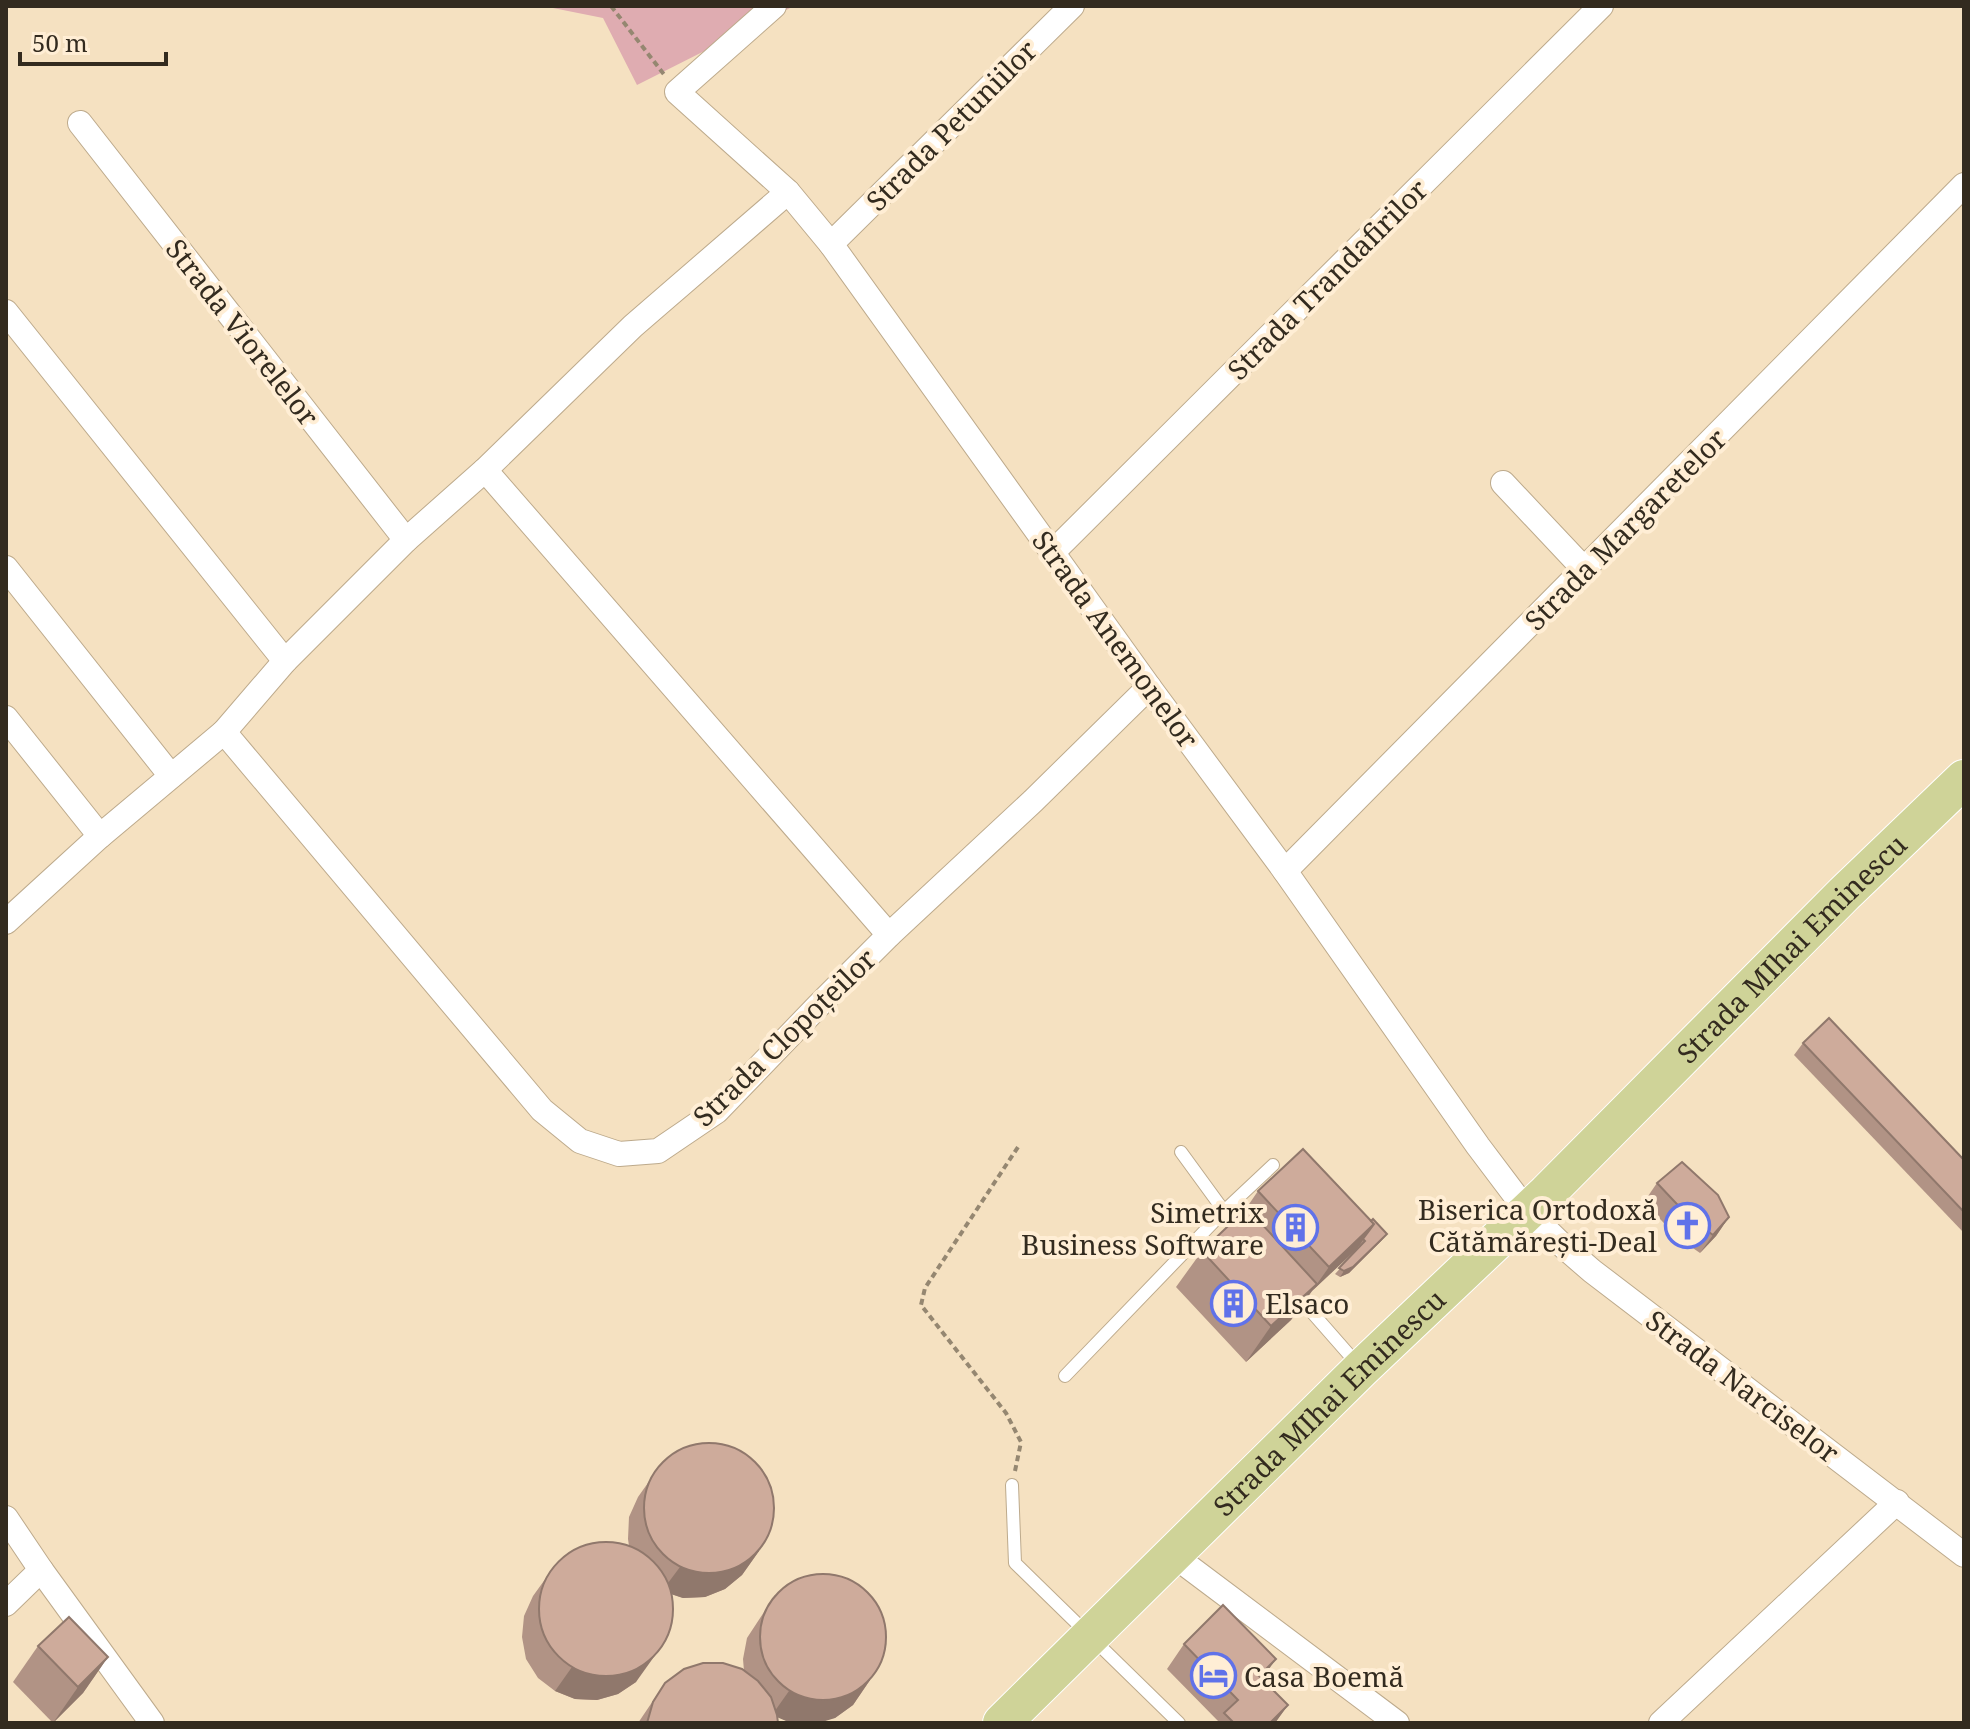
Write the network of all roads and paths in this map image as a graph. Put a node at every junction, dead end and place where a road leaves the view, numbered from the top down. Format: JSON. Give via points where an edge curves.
{"nodes":[{"id":1,"x":611,"y":6,"type":"edge"},
{"id":2,"x":774,"y":6,"type":"edge"},
{"id":3,"x":1072,"y":6,"type":"edge"},
{"id":4,"x":1601,"y":6,"type":"edge"},
{"id":5,"x":677,"y":92,"type":"junction"},
{"id":6,"x":80,"y":123,"type":"dead end"},
{"id":7,"x":1964,"y":185,"type":"edge"},
{"id":8,"x":788,"y":192,"type":"junction"},
{"id":9,"x":831,"y":244,"type":"junction"},
{"id":10,"x":6,"y":312,"type":"edge"},
{"id":11,"x":485,"y":470,"type":"junction"},
{"id":12,"x":1503,"y":483,"type":"dead end"},
{"id":13,"x":406,"y":540,"type":"junction"},
{"id":14,"x":1053,"y":552,"type":"junction"},
{"id":15,"x":6,"y":568,"type":"edge"},
{"id":16,"x":1584,"y":569,"type":"junction"},
{"id":17,"x":285,"y":661,"type":"junction"},
{"id":18,"x":1149,"y":687,"type":"junction"},
{"id":19,"x":6,"y":718,"type":"edge"},
{"id":20,"x":224,"y":732,"type":"junction"},
{"id":21,"x":171,"y":776,"type":"junction"},
{"id":22,"x":1964,"y":779,"type":"edge"},
{"id":23,"x":100,"y":836,"type":"junction"},
{"id":24,"x":1285,"y":871,"type":"junction"},
{"id":25,"x":6,"y":922,"type":"edge"},
{"id":26,"x":889,"y":935,"type":"junction"},
{"id":27,"x":1018,"y":1147,"type":"dead end"},
{"id":28,"x":1181,"y":1152,"type":"dead end"},
{"id":29,"x":1273,"y":1165,"type":"dead end"},
{"id":30,"x":1224,"y":1211,"type":"junction"},
{"id":31,"x":1527,"y":1211,"type":"junction"},
{"id":32,"x":1254,"y":1245,"type":"edge"},
{"id":33,"x":1283,"y":1279,"type":"edge"},
{"id":34,"x":1361,"y":1369,"type":"junction"},
{"id":35,"x":1065,"y":1376,"type":"dead end"},
{"id":36,"x":1012,"y":1485,"type":"joint"},
{"id":37,"x":1897,"y":1502,"type":"junction"},
{"id":38,"x":6,"y":1518,"type":"edge"},
{"id":39,"x":1173,"y":1555,"type":"junction"},
{"id":40,"x":1964,"y":1555,"type":"edge"},
{"id":41,"x":41,"y":1570,"type":"junction"},
{"id":42,"x":6,"y":1604,"type":"edge"},
{"id":43,"x":1089,"y":1635,"type":"junction"},
{"id":44,"x":152,"y":1723,"type":"edge"},
{"id":45,"x":1002,"y":1723,"type":"edge"},
{"id":46,"x":1179,"y":1723,"type":"edge"},
{"id":47,"x":1397,"y":1723,"type":"edge"},
{"id":48,"x":1661,"y":1723,"type":"edge"}],
"edges":[{"from":1,"to":5,"type":"path"},
{"from":2,"to":5,"type":"street"},
{"from":3,"to":9,"type":"street","name":"Strada Petuniilor"},
{"from":4,"to":14,"type":"street","name":"Strada Trandafirilor"},
{"from":5,"to":8,"type":"street","name":"Strada Anemonelor"},
{"from":6,"to":13,"type":"street","name":"Strada Viorelelor"},
{"from":7,"to":16,"type":"street","name":"Strada Margaretelor"},
{"from":8,"to":9,"type":"street","name":"Strada Anemonelor"},
{"from":8,"to":11,"type":"street","via":[[633,326]]},
{"from":9,"to":14,"type":"street","name":"Strada Anemonelor"},
{"from":10,"to":17,"type":"street"},
{"from":11,"to":13,"type":"street"},
{"from":11,"to":26,"type":"street"},
{"from":12,"to":16,"type":"street"},
{"from":13,"to":17,"type":"street"},
{"from":14,"to":18,"type":"street","name":"Strada Anemonelor"},
{"from":15,"to":21,"type":"street"},
{"from":16,"to":24,"type":"street","name":"Strada Margaretelor"},
{"from":17,"to":20,"type":"street"},
{"from":18,"to":24,"type":"street","name":"Strada Anemonelor"},
{"from":18,"to":26,"type":"street","name":"Strada Clopoțeilor"},
{"from":19,"to":23,"type":"street"},
{"from":20,"to":21,"type":"street"},
{"from":20,"to":26,"type":"street","name":"Strada Clopoțeilor","via":[[542,1110],[580,1141],[619,1154],[658,1151],[717,1111]]},
{"from":21,"to":23,"type":"street"},
{"from":22,"to":31,"type":"main road","name":"Strada MIhai Eminescu"},
{"from":23,"to":25,"type":"street"},
{"from":24,"to":31,"type":"street","name":"Strada Anemonelor"},
{"from":27,"to":36,"type":"path","via":[[925,1288],[921,1305],[1006,1413],[1021,1442]]},
{"from":28,"to":30,"type":"lane"},
{"from":29,"to":30,"type":"lane"},
{"from":30,"to":32,"type":"lane"},
{"from":30,"to":35,"type":"lane"},
{"from":31,"to":34,"type":"main road","name":"Strada MIhai Eminescu"},
{"from":31,"to":37,"type":"street","name":"Strada Narciselor","via":[[1592,1271]]},
{"from":33,"to":34,"type":"lane"},
{"from":34,"to":39,"type":"main road","name":"Strada MIhai Eminescu"},
{"from":36,"to":43,"type":"lane","via":[[1015,1563]]},
{"from":37,"to":40,"type":"street","name":"Strada Narciselor"},
{"from":37,"to":48,"type":"street"},
{"from":38,"to":41,"type":"street"},
{"from":39,"to":43,"type":"main road","name":"Strada MIhai Eminescu"},
{"from":39,"to":47,"type":"street"},
{"from":41,"to":42,"type":"street"},
{"from":41,"to":44,"type":"street"},
{"from":43,"to":45,"type":"main road","name":"Strada MIhai Eminescu"},
{"from":43,"to":46,"type":"lane"}]}
